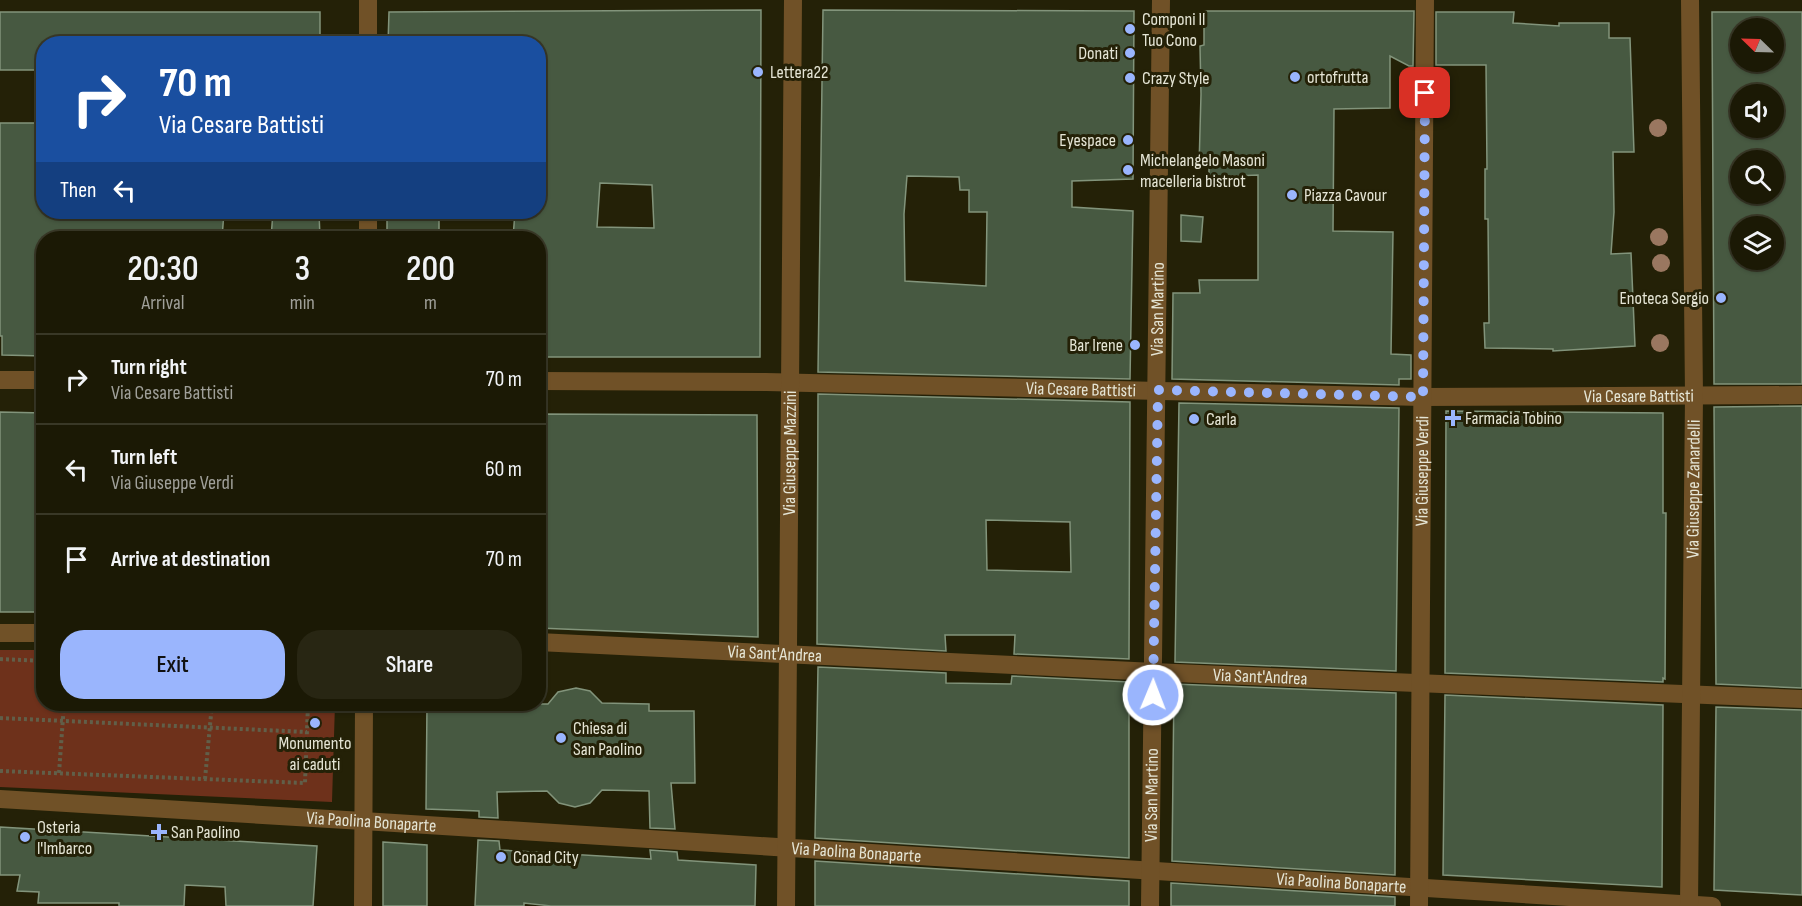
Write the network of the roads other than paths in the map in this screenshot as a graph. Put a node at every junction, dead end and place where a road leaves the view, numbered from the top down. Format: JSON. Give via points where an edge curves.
{"nodes":[{"id":1,"x":368,"y":0,"type":"edge"},
{"id":2,"x":793,"y":0,"type":"edge"},
{"id":3,"x":1161,"y":0,"type":"edge"},
{"id":4,"x":1425,"y":0,"type":"edge"},
{"id":5,"x":1690,"y":0,"type":"edge"},
{"id":6,"x":368,"y":36,"type":"edge"},
{"id":7,"x":0,"y":380,"type":"edge"},
{"id":8,"x":36,"y":380,"type":"edge"},
{"id":9,"x":546,"y":381,"type":"edge"},
{"id":10,"x":791,"y":382,"type":"junction"},
{"id":11,"x":1158,"y":390,"type":"junction"},
{"id":12,"x":1802,"y":395,"type":"edge"},
{"id":13,"x":1694,"y":396,"type":"junction"},
{"id":14,"x":1423,"y":397,"type":"junction"},
{"id":15,"x":0,"y":633,"type":"edge"},
{"id":16,"x":36,"y":633,"type":"edge"},
{"id":17,"x":546,"y":642,"type":"edge"},
{"id":18,"x":789,"y":654,"type":"junction"},
{"id":19,"x":1154,"y":672,"type":"junction"},
{"id":20,"x":1421,"y":683,"type":"junction"},
{"id":21,"x":1692,"y":693,"type":"junction"},
{"id":22,"x":1802,"y":699,"type":"edge"},
{"id":23,"x":363,"y":711,"type":"edge"},
{"id":24,"x":0,"y":800,"type":"edge"},
{"id":25,"x":363,"y":821,"type":"junction"},
{"id":26,"x":786,"y":847,"type":"junction"},
{"id":27,"x":1151,"y":871,"type":"junction"},
{"id":28,"x":1419,"y":897,"type":"edge"},
{"id":29,"x":1689,"y":905,"type":"edge"},
{"id":30,"x":363,"y":906,"type":"edge"},
{"id":31,"x":786,"y":906,"type":"edge"},
{"id":32,"x":1150,"y":906,"type":"edge"},
{"id":33,"x":1712,"y":906,"type":"edge"}],
"edges":[{"from":1,"to":6,"type":"street"},
{"from":2,"to":10,"type":"street","name":"Via Giuseppe Mazzini"},
{"from":3,"to":11,"type":"street","name":"Via San Martino"},
{"from":4,"to":14,"type":"street","name":"Via Giuseppe Verdi"},
{"from":5,"to":13,"type":"street","name":"Via Giuseppe Zanardelli"},
{"from":7,"to":8,"type":"street"},
{"from":9,"to":10,"type":"street","name":"Via Cesare Battisti"},
{"from":10,"to":11,"type":"street","name":"Via Cesare Battisti"},
{"from":10,"to":18,"type":"street","name":"Via Giuseppe Mazzini"},
{"from":11,"to":14,"type":"street","name":"Via Cesare Battisti"},
{"from":11,"to":19,"type":"street","name":"Via San Martino"},
{"from":12,"to":13,"type":"street","name":"Via Cesare Battisti"},
{"from":13,"to":14,"type":"street","name":"Via Cesare Battisti"},
{"from":13,"to":21,"type":"street","name":"Via Giuseppe Zanardelli"},
{"from":14,"to":20,"type":"street","name":"Via Giuseppe Verdi"},
{"from":15,"to":16,"type":"street"},
{"from":17,"to":18,"type":"street","name":"Via Sant'Andrea"},
{"from":18,"to":19,"type":"street","name":"Via Sant'Andrea"},
{"from":18,"to":26,"type":"street","name":"Via Giuseppe Mazzini"},
{"from":19,"to":20,"type":"street","name":"Via Sant'Andrea"},
{"from":19,"to":27,"type":"street","name":"Via San Martino"},
{"from":20,"to":21,"type":"street","name":"Via Sant'Andrea"},
{"from":20,"to":28,"type":"street","name":"Via Giuseppe Verdi"},
{"from":21,"to":22,"type":"street","name":"Via Sant'Andrea"},
{"from":21,"to":29,"type":"street","name":"Via Giuseppe Zanardelli"},
{"from":23,"to":25,"type":"street"},
{"from":24,"to":25,"type":"street","name":"Via Paolina Bonaparte"},
{"from":25,"to":26,"type":"street","name":"Via Paolina Bonaparte"},
{"from":25,"to":30,"type":"street"},
{"from":26,"to":27,"type":"street","name":"Via Paolina Bonaparte"},
{"from":26,"to":31,"type":"street","name":"Via Giuseppe Mazzini"},
{"from":27,"to":28,"type":"street","name":"Via Paolina Bonaparte"},
{"from":27,"to":32,"type":"street","name":"Via San Martino"},
{"from":28,"to":29,"type":"street","name":"Via Paolina Bonaparte"},
{"from":29,"to":33,"type":"street","name":"Via Paolina Bonaparte"}]}
